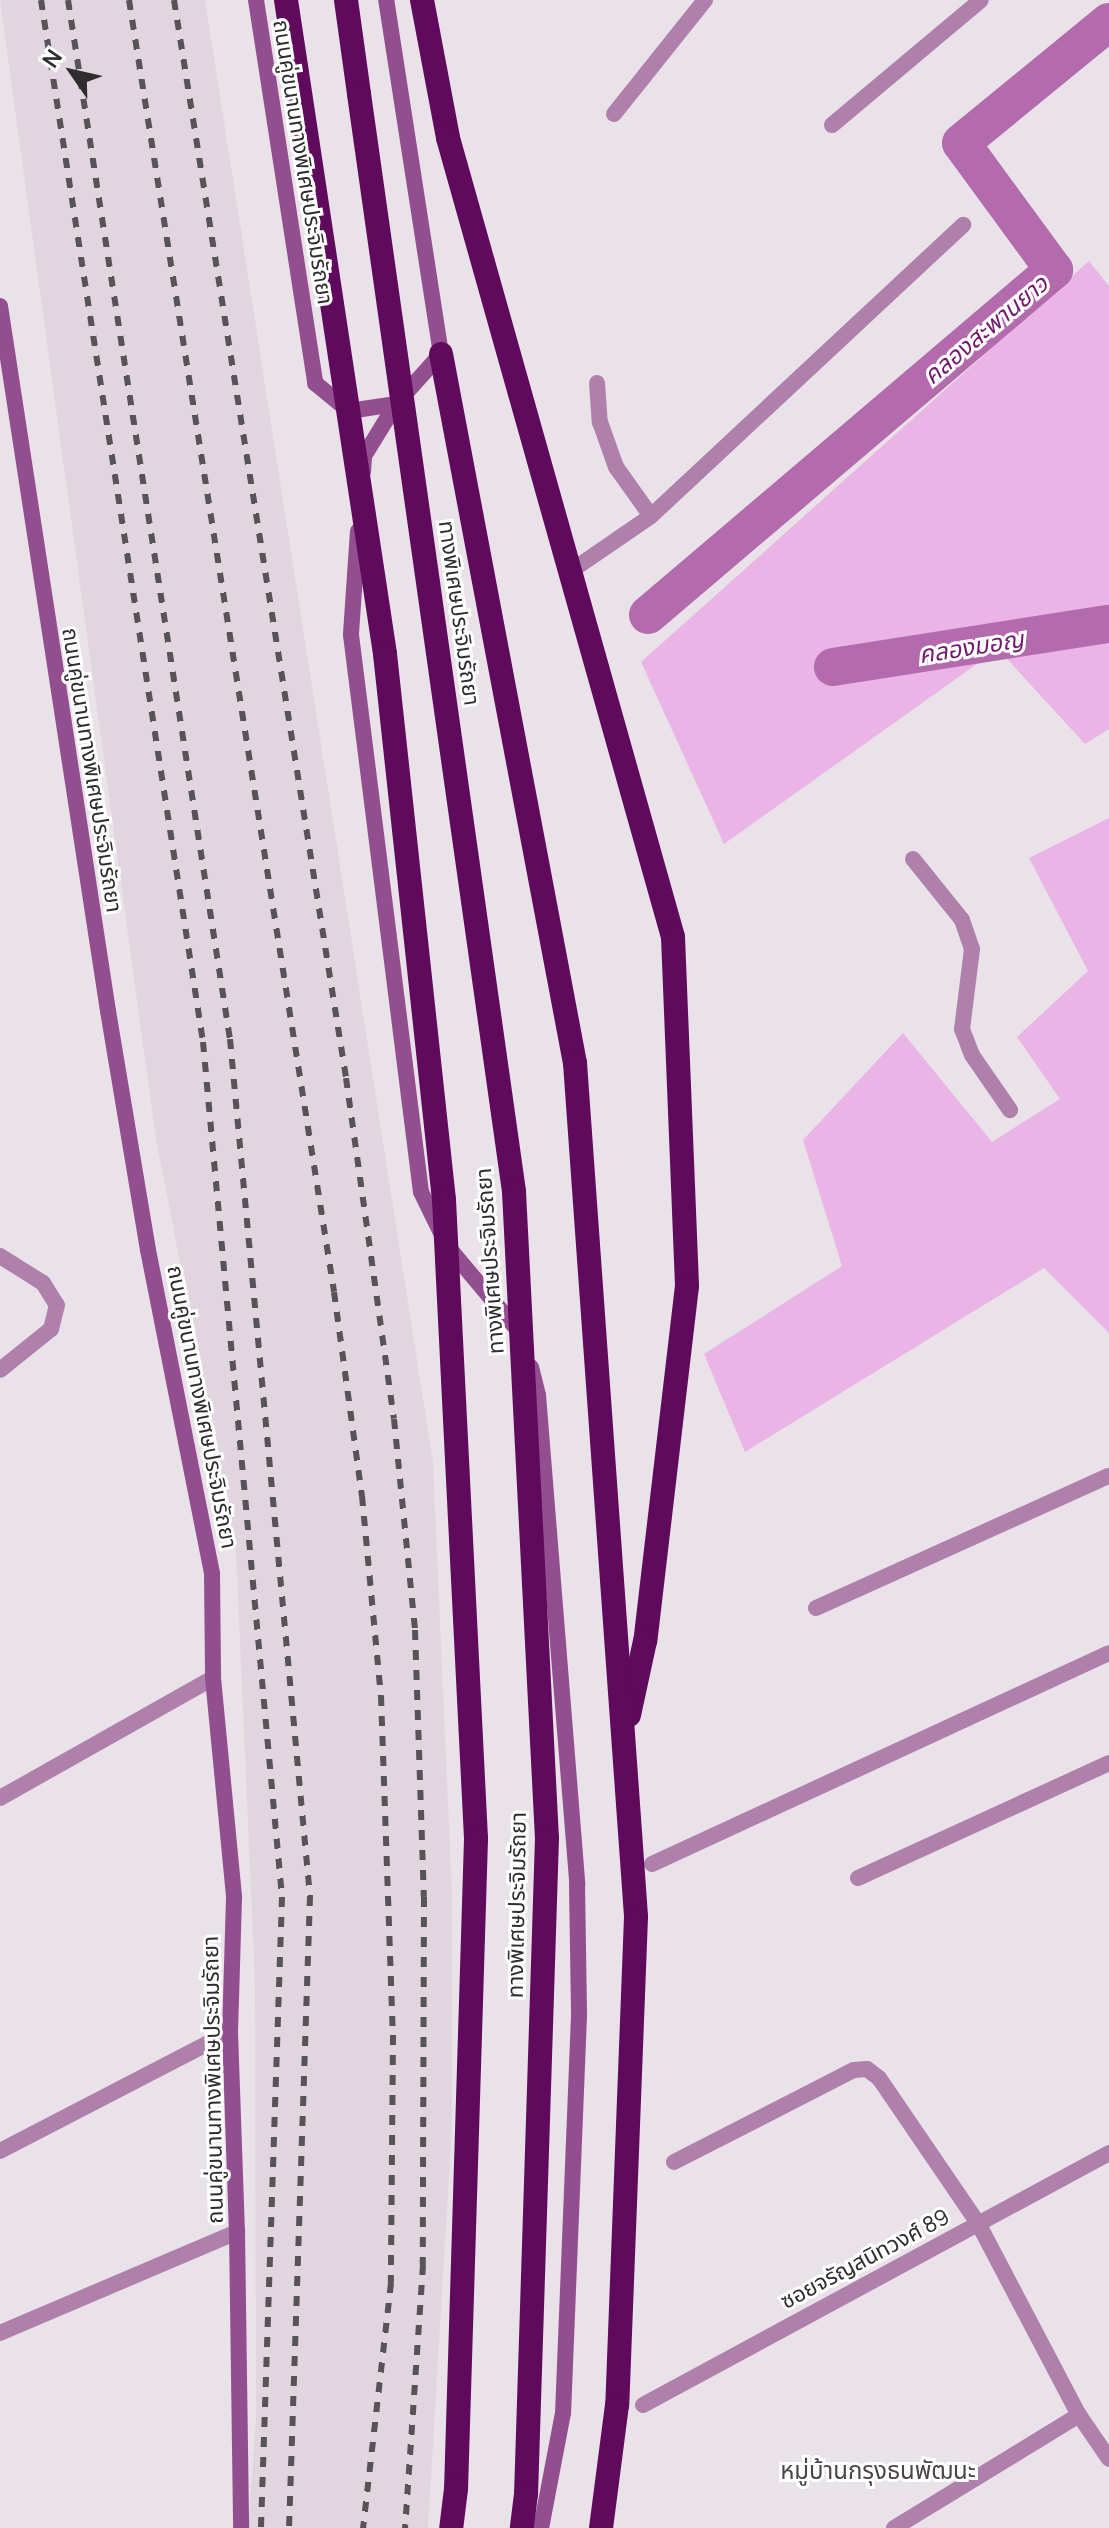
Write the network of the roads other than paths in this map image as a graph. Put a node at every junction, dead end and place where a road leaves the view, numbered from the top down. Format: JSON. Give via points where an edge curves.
{"nodes":[{"id":1,"x":256,"y":0,"type":"edge"},
{"id":2,"x":286,"y":0,"type":"edge"},
{"id":3,"x":346,"y":0,"type":"edge"},
{"id":4,"x":386,"y":0,"type":"edge"},
{"id":5,"x":422,"y":0,"type":"edge"},
{"id":6,"x":705,"y":0,"type":"edge"},
{"id":7,"x":981,"y":0,"type":"edge"},
{"id":8,"x":614,"y":114,"type":"dead end"},
{"id":9,"x":832,"y":125,"type":"dead end"},
{"id":10,"x":963,"y":225,"type":"dead end"},
{"id":11,"x":0,"y":306,"type":"edge"},
{"id":12,"x":441,"y":354,"type":"junction"},
{"id":13,"x":597,"y":383,"type":"dead end"},
{"id":14,"x":396,"y":404,"type":"junction"},
{"id":15,"x":651,"y":516,"type":"junction"},
{"id":16,"x":571,"y":571,"type":"junction"},
{"id":17,"x":913,"y":859,"type":"dead end"},
{"id":18,"x":1010,"y":1110,"type":"dead end"},
{"id":19,"x":0,"y":1256,"type":"edge"},
{"id":20,"x":0,"y":1370,"type":"edge"},
{"id":21,"x":1109,"y":1476,"type":"edge"},
{"id":22,"x":816,"y":1608,"type":"dead end"},
{"id":23,"x":1109,"y":1653,"type":"edge"},
{"id":24,"x":213,"y":1678,"type":"junction"},
{"id":25,"x":623,"y":1741,"type":"junction"},
{"id":26,"x":1109,"y":1763,"type":"edge"},
{"id":27,"x":0,"y":1798,"type":"edge"},
{"id":28,"x":652,"y":1864,"type":"dead end"},
{"id":29,"x":858,"y":1878,"type":"dead end"},
{"id":30,"x":230,"y":2032,"type":"junction"},
{"id":31,"x":0,"y":2151,"type":"edge"},
{"id":32,"x":1109,"y":2153,"type":"edge"},
{"id":33,"x":674,"y":2162,"type":"dead end"},
{"id":34,"x":978,"y":2223,"type":"junction"},
{"id":35,"x":237,"y":2232,"type":"junction"},
{"id":36,"x":0,"y":2333,"type":"edge"},
{"id":37,"x":643,"y":2405,"type":"dead end"},
{"id":38,"x":1079,"y":2415,"type":"junction"},
{"id":39,"x":1109,"y":2459,"type":"edge"},
{"id":40,"x":241,"y":2528,"type":"edge"},
{"id":41,"x":451,"y":2528,"type":"edge"},
{"id":42,"x":522,"y":2528,"type":"edge"},
{"id":43,"x":541,"y":2528,"type":"edge"},
{"id":44,"x":601,"y":2528,"type":"edge"},
{"id":45,"x":894,"y":2528,"type":"edge"}],
"edges":[{"from":1,"to":14,"type":"main road","name":"ถนนคู่ขนานทางพิเศษประจิมรัถยา","via":[[315,383],[349,411]]},
{"from":2,"to":41,"type":"highway","name":"ทางพิเศษประจิมรัถยา","bridge":true,"via":[[385,654],[444,1200],[476,1839],[457,2473]]},
{"from":3,"to":42,"type":"highway","name":"ทางพิเศษประจิมรัถยา","bridge":true,"via":[[514,1192],[547,1838]]},
{"from":4,"to":12,"type":"main road"},
{"from":5,"to":16,"type":"highway","via":[[448,138]]},
{"from":6,"to":8,"type":"street"},
{"from":7,"to":9,"type":"street"},
{"from":10,"to":15,"type":"street"},
{"from":11,"to":24,"type":"main road","name":"ถนนคู่ขนานทางพิเศษประจิมรัถยา","via":[[110,1026],[212,1574]]},
{"from":12,"to":14,"type":"main road"},
{"from":12,"to":25,"type":"highway","via":[[575,1063]]},
{"from":13,"to":15,"type":"street","via":[[600,422],[616,467]]},
{"from":14,"to":43,"type":"main road","via":[[364,456],[351,635],[421,1192],[448,1247],[524,1338],[538,1395],[577,1884],[579,2016],[563,2413]]},
{"from":15,"to":16,"type":"street"},
{"from":16,"to":25,"type":"highway","via":[[673,937],[687,1286],[645,1641]]},
{"from":17,"to":18,"type":"street","via":[[962,920],[972,949],[962,1029],[972,1055]]},
{"from":19,"to":20,"type":"street","via":[[43,1283],[57,1305],[51,1329]]},
{"from":21,"to":22,"type":"street"},
{"from":23,"to":28,"type":"street"},
{"from":24,"to":27,"type":"street"},
{"from":24,"to":30,"type":"main road","name":"ถนนคู่ขนานทางพิเศษประจิมรัถยา","via":[[234,1898]]},
{"from":25,"to":44,"type":"highway","via":[[636,1917],[617,2405]]},
{"from":26,"to":29,"type":"street"},
{"from":30,"to":31,"type":"street"},
{"from":30,"to":35,"type":"main road","name":"ถนนคู่ขนานทางพิเศษประจิมรัถยา"},
{"from":32,"to":34,"type":"street","name":"ซอยจรัญสนิทวงศ์ 89"},
{"from":33,"to":34,"type":"street","via":[[854,2070],[867,2069],[879,2078]]},
{"from":34,"to":37,"type":"street","name":"ซอยจรัญสนิทวงศ์ 89"},
{"from":34,"to":38,"type":"street"},
{"from":35,"to":36,"type":"street"},
{"from":35,"to":40,"type":"main road","name":"ถนนคู่ขนานทางพิเศษประจิมรัถยา"},
{"from":38,"to":39,"type":"street"},
{"from":38,"to":45,"type":"street"}]}
